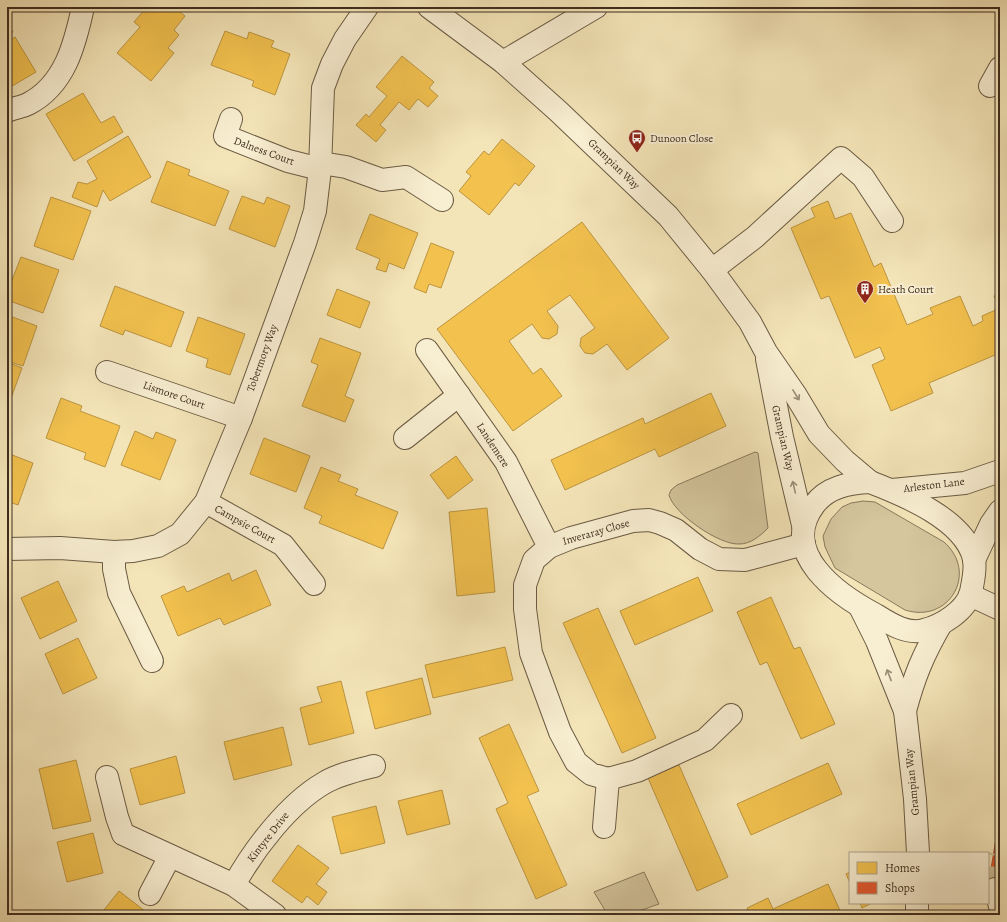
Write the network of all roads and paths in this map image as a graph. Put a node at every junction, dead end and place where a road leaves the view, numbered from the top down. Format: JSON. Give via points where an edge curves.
{"nodes":[{"id":1,"x":83,"y":7,"type":"edge"},
{"id":2,"x":367,"y":7,"type":"edge"},
{"id":3,"x":429,"y":7,"type":"edge"},
{"id":4,"x":596,"y":7,"type":"edge"},
{"id":5,"x":503,"y":62,"type":"junction"},
{"id":6,"x":7,"y":111,"type":"edge"},
{"id":7,"x":231,"y":119,"type":"dead end"},
{"id":8,"x":321,"y":166,"type":"junction"},
{"id":9,"x":442,"y":200,"type":"dead end"},
{"id":10,"x":892,"y":221,"type":"dead end"},
{"id":11,"x":712,"y":270,"type":"junction"},
{"id":12,"x":427,"y":350,"type":"dead end"},
{"id":13,"x":766,"y":352,"type":"junction"},
{"id":14,"x":107,"y":372,"type":"dead end"},
{"id":15,"x":459,"y":395,"type":"junction"},
{"id":16,"x":241,"y":418,"type":"junction"},
{"id":17,"x":405,"y":438,"type":"dead end"},
{"id":18,"x":1000,"y":471,"type":"edge"},
{"id":19,"x":870,"y":482,"type":"junction"},
{"id":20,"x":891,"y":490,"type":"junction"},
{"id":21,"x":206,"y":502,"type":"junction"},
{"id":22,"x":1000,"y":512,"type":"edge"},
{"id":23,"x":804,"y":535,"type":"junction"},
{"id":24,"x":548,"y":547,"type":"junction"},
{"id":25,"x":7,"y":550,"type":"edge"},
{"id":26,"x":114,"y":552,"type":"junction"},
{"id":27,"x":974,"y":560,"type":"junction"},
{"id":28,"x":314,"y":584,"type":"dead end"},
{"id":29,"x":970,"y":595,"type":"junction"},
{"id":30,"x":860,"y":607,"type":"junction"},
{"id":31,"x":1000,"y":609,"type":"edge"},
{"id":32,"x":941,"y":624,"type":"junction"},
{"id":33,"x":152,"y":661,"type":"dead end"},
{"id":34,"x":905,"y":711,"type":"junction"},
{"id":35,"x":731,"y":715,"type":"dead end"},
{"id":36,"x":374,"y":766,"type":"dead end"},
{"id":37,"x":107,"y":777,"type":"dead end"},
{"id":38,"x":608,"y":779,"type":"junction"},
{"id":39,"x":604,"y":826,"type":"dead end"},
{"id":40,"x":918,"y":852,"type":"edge"},
{"id":41,"x":170,"y":856,"type":"junction"},
{"id":42,"x":234,"y":885,"type":"junction"},
{"id":43,"x":150,"y":894,"type":"dead end"},
{"id":44,"x":917,"y":904,"type":"edge"},
{"id":45,"x":275,"y":915,"type":"edge"},
{"id":46,"x":917,"y":915,"type":"edge"}],
"edges":[{"from":1,"to":6,"type":"street","via":[[65,69],[49,88],[28,104]]},
{"from":2,"to":8,"type":"street","name":"Tobermory Way","via":[[345,39],[323,88]]},
{"from":3,"to":5,"type":"street","name":"Grampian Way"},
{"from":4,"to":5,"type":"street"},
{"from":5,"to":11,"type":"street","name":"Grampian Way","via":[[668,216]]},
{"from":7,"to":8,"type":"street","name":"Dalness Court","via":[[225,136],[288,161]]},
{"from":8,"to":9,"type":"street","via":[[346,167],[382,180],[406,177]]},
{"from":8,"to":16,"type":"street","name":"Tobermory Way","via":[[315,210],[305,243]]},
{"from":10,"to":11,"type":"street","via":[[864,177],[841,158],[755,237]]},
{"from":11,"to":13,"type":"street","name":"Grampian Way","via":[[750,322]]},
{"from":12,"to":15,"type":"street","name":"Landemere"},
{"from":13,"to":19,"type":"street","name":"Grampian Way","one_way":true,"via":[[796,394],[819,434]]},
{"from":23,"to":13,"type":"street","name":"Grampian Way","one_way":true},
{"from":14,"to":16,"type":"street","name":"Lismore Court"},
{"from":15,"to":17,"type":"street"},
{"from":15,"to":24,"type":"street","name":"Landemere","via":[[506,462]]},
{"from":16,"to":21,"type":"street","name":"Tobermory Way"},
{"from":18,"to":20,"type":"street","name":"Arleston Lane","via":[[965,482]]},
{"from":19,"to":20,"type":"street"},
{"from":19,"to":23,"type":"street","via":[[850,483],[835,488],[818,500],[808,513]]},
{"from":20,"to":27,"type":"street","via":[[921,505],[956,530],[966,541]]},
{"from":21,"to":26,"type":"street","name":"Tobermory Way","via":[[180,534],[158,546]]},
{"from":21,"to":28,"type":"street","name":"Campsie Court","via":[[283,545]]},
{"from":22,"to":27,"type":"street","via":[[990,524]]},
{"from":23,"to":24,"type":"street","name":"Inveraray Close","via":[[745,560],[719,559],[700,549],[676,530],[648,520],[598,530]]},
{"from":23,"to":30,"type":"street","name":"Grampian Way","via":[[812,564],[824,579]]},
{"from":24,"to":38,"type":"street","name":"Inveraray Close","via":[[534,560],[525,584],[525,609],[531,653],[546,699],[576,762],[591,774]]},
{"from":25,"to":26,"type":"street","name":"Tobermory Way","via":[[60,548]]},
{"from":26,"to":33,"type":"street","via":[[114,569],[119,593]]},
{"from":27,"to":29,"type":"street","via":[[975,576]]},
{"from":29,"to":31,"type":"street"},
{"from":29,"to":32,"type":"street","via":[[965,604]]},
{"from":30,"to":32,"type":"street","name":"Grampian Way","via":[[902,629],[920,631]]},
{"from":34,"to":30,"type":"street","name":"Grampian Way","one_way":true,"via":[[877,641]]},
{"from":32,"to":34,"type":"street","name":"Grampian Way","via":[[925,651]]},
{"from":34,"to":40,"type":"street","name":"Grampian Way"},
{"from":35,"to":38,"type":"street","via":[[705,740],[637,771]]},
{"from":36,"to":42,"type":"street","name":"Kintyre Drive","via":[[325,782],[287,811],[240,873]]},
{"from":37,"to":41,"type":"street","via":[[123,834]]},
{"from":38,"to":39,"type":"street"},
{"from":41,"to":42,"type":"street"},
{"from":41,"to":43,"type":"street"},
{"from":42,"to":45,"type":"street"},
{"from":44,"to":46,"type":"street"}]}
